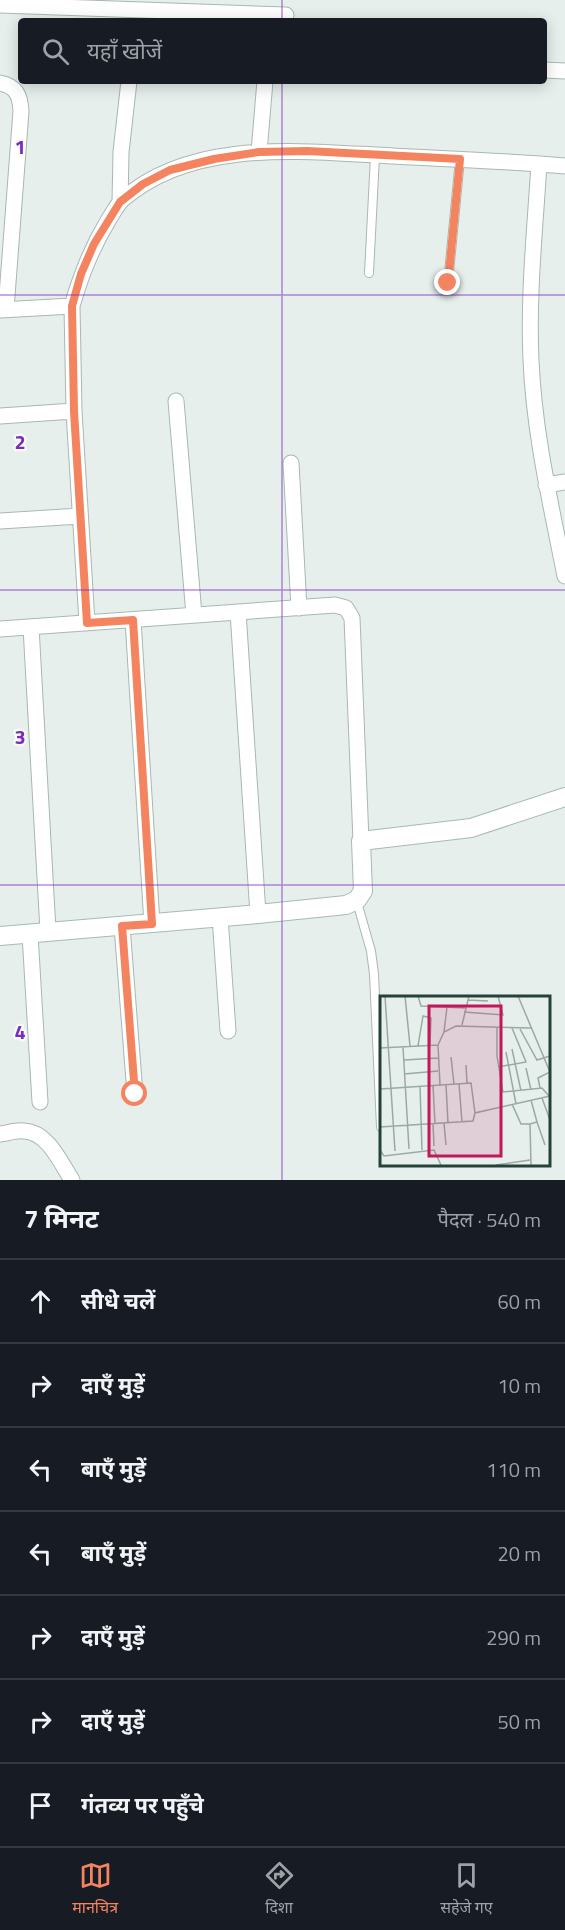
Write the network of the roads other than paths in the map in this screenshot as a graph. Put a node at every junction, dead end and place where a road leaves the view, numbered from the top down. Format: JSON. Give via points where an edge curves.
{"nodes":[{"id":1,"x":65,"y":3,"type":"edge"},
{"id":2,"x":0,"y":5,"type":"edge"},
{"id":3,"x":229,"y":6,"type":"edge"},
{"id":4,"x":145,"y":10,"type":"edge"},
{"id":5,"x":287,"y":12,"type":"edge"},
{"id":6,"x":547,"y":70,"type":"edge"},
{"id":7,"x":565,"y":71,"type":"edge"},
{"id":8,"x":0,"y":83,"type":"edge"},
{"id":9,"x":129,"y":84,"type":"edge"},
{"id":10,"x":264,"y":84,"type":"edge"},
{"id":11,"x":259,"y":152,"type":"junction"},
{"id":12,"x":375,"y":156,"type":"junction"},
{"id":13,"x":460,"y":159,"type":"junction"},
{"id":14,"x":539,"y":164,"type":"junction"},
{"id":15,"x":565,"y":166,"type":"edge"},
{"id":16,"x":120,"y":202,"type":"junction"},
{"id":17,"x":369,"y":273,"type":"dead end"},
{"id":18,"x":448,"y":283,"type":"dead end"},
{"id":19,"x":72,"y":306,"type":"junction"},
{"id":20,"x":3,"y":310,"type":"edge"},
{"id":21,"x":176,"y":401,"type":"dead end"},
{"id":22,"x":74,"y":411,"type":"junction"},
{"id":23,"x":0,"y":416,"type":"edge"},
{"id":24,"x":291,"y":463,"type":"dead end"},
{"id":25,"x":565,"y":482,"type":"edge"},
{"id":26,"x":546,"y":485,"type":"junction"},
{"id":27,"x":80,"y":516,"type":"junction"},
{"id":28,"x":0,"y":521,"type":"edge"},
{"id":29,"x":565,"y":576,"type":"edge"},
{"id":30,"x":299,"y":608,"type":"junction"},
{"id":31,"x":238,"y":612,"type":"junction"},
{"id":32,"x":194,"y":615,"type":"junction"},
{"id":33,"x":133,"y":620,"type":"junction"},
{"id":34,"x":87,"y":623,"type":"junction"},
{"id":35,"x":31,"y":627,"type":"junction"},
{"id":36,"x":0,"y":629,"type":"edge"},
{"id":37,"x":565,"y":797,"type":"edge"},
{"id":38,"x":361,"y":841,"type":"junction"},
{"id":39,"x":357,"y":900,"type":"junction"},
{"id":40,"x":258,"y":914,"type":"junction"},
{"id":41,"x":220,"y":917,"type":"junction"},
{"id":42,"x":152,"y":924,"type":"junction"},
{"id":43,"x":122,"y":926,"type":"junction"},
{"id":44,"x":39,"y":932,"type":"junction"},
{"id":45,"x":0,"y":936,"type":"edge"},
{"id":46,"x":228,"y":1031,"type":"dead end"},
{"id":47,"x":135,"y":1094,"type":"dead end"},
{"id":48,"x":40,"y":1102,"type":"dead end"},
{"id":49,"x":380,"y":1105,"type":"edge"},
{"id":50,"x":0,"y":1134,"type":"edge"},
{"id":51,"x":72,"y":1180,"type":"edge"}],
"edges":[{"from":1,"to":2,"type":"street"},
{"from":1,"to":4,"type":"street"},
{"from":3,"to":4,"type":"street"},
{"from":3,"to":5,"type":"street"},
{"from":6,"to":7,"type":"street"},
{"from":8,"to":20,"type":"street","via":[[15,90],[21,111]]},
{"from":9,"to":16,"type":"street"},
{"from":10,"to":11,"type":"street"},
{"from":11,"to":12,"type":"street"},
{"from":11,"to":16,"type":"street","via":[[170,170]]},
{"from":12,"to":13,"type":"street"},
{"from":12,"to":17,"type":"lane"},
{"from":13,"to":14,"type":"street"},
{"from":13,"to":18,"type":"lane"},
{"from":14,"to":15,"type":"street"},
{"from":14,"to":26,"type":"street","via":[[531,360]]},
{"from":16,"to":19,"type":"street","via":[[94,244]]},
{"from":19,"to":20,"type":"street"},
{"from":19,"to":22,"type":"street"},
{"from":21,"to":32,"type":"street"},
{"from":22,"to":23,"type":"street"},
{"from":22,"to":27,"type":"street"},
{"from":24,"to":30,"type":"street"},
{"from":25,"to":26,"type":"street"},
{"from":26,"to":29,"type":"street"},
{"from":27,"to":28,"type":"street"},
{"from":27,"to":34,"type":"street"},
{"from":30,"to":31,"type":"street"},
{"from":30,"to":38,"type":"street","via":[[335,605],[346,608],[352,618]]},
{"from":31,"to":32,"type":"street"},
{"from":31,"to":40,"type":"street"},
{"from":32,"to":33,"type":"street"},
{"from":33,"to":34,"type":"street"},
{"from":33,"to":42,"type":"street"},
{"from":34,"to":35,"type":"street"},
{"from":35,"to":36,"type":"street"},
{"from":35,"to":44,"type":"street"},
{"from":37,"to":38,"type":"street","via":[[471,828]]},
{"from":38,"to":39,"type":"street","via":[[363,891]]},
{"from":39,"to":40,"type":"street","via":[[346,905]]},
{"from":39,"to":49,"type":"lane","via":[[374,974]]},
{"from":40,"to":41,"type":"street"},
{"from":41,"to":42,"type":"street"},
{"from":41,"to":46,"type":"street"},
{"from":42,"to":43,"type":"street"},
{"from":43,"to":44,"type":"street"},
{"from":43,"to":47,"type":"street"},
{"from":44,"to":45,"type":"street"},
{"from":44,"to":48,"type":"street"},
{"from":50,"to":51,"type":"street","via":[[38,1134],[50,1145]]}]}
